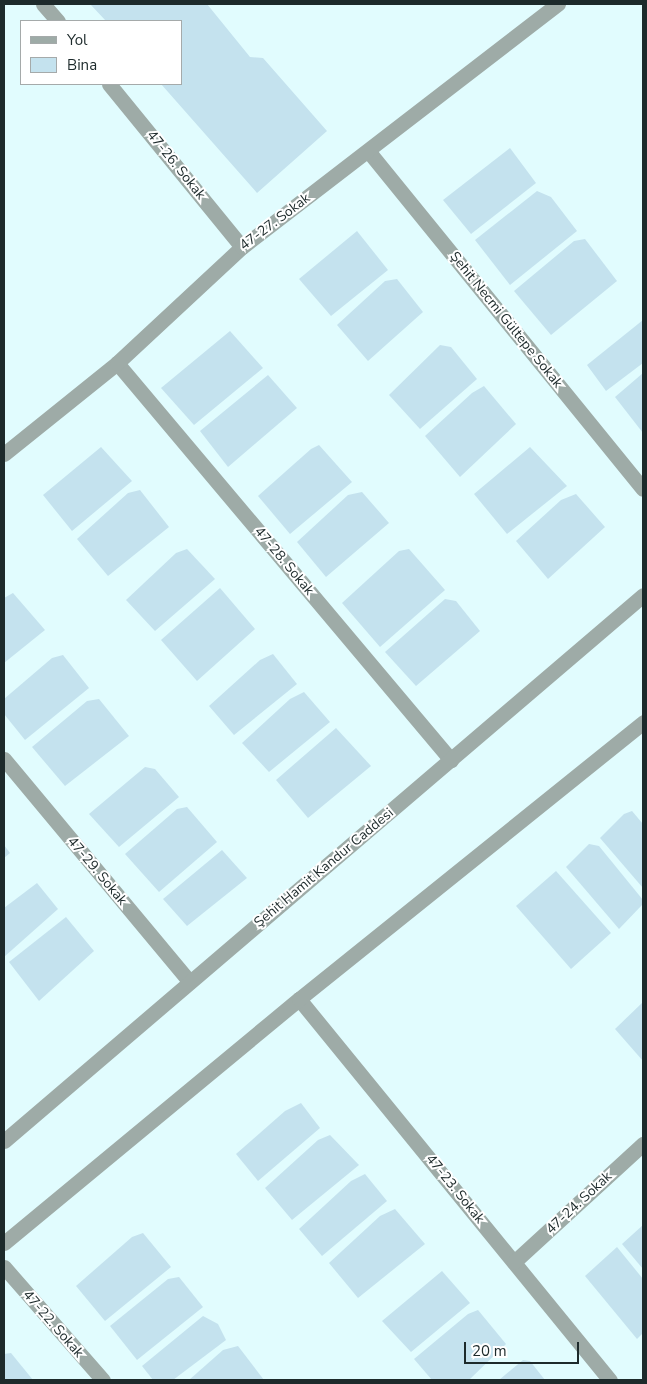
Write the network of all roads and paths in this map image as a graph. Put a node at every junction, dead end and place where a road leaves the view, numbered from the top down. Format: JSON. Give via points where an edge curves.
{"nodes":[{"id":1,"x":44,"y":4,"type":"edge"},
{"id":2,"x":558,"y":4,"type":"edge"},
{"id":3,"x":57,"y":20,"type":"edge"},
{"id":4,"x":110,"y":85,"type":"edge"},
{"id":5,"x":369,"y":152,"type":"junction"},
{"id":6,"x":242,"y":247,"type":"junction"},
{"id":7,"x":116,"y":363,"type":"junction"},
{"id":8,"x":4,"y":454,"type":"edge"},
{"id":9,"x":643,"y":489,"type":"edge"},
{"id":10,"x":643,"y":595,"type":"edge"},
{"id":11,"x":643,"y":722,"type":"edge"},
{"id":12,"x":4,"y":759,"type":"edge"},
{"id":13,"x":451,"y":760,"type":"junction"},
{"id":14,"x":190,"y":982,"type":"junction"},
{"id":15,"x":299,"y":999,"type":"junction"},
{"id":16,"x":4,"y":1141,"type":"edge"},
{"id":17,"x":643,"y":1144,"type":"edge"},
{"id":18,"x":4,"y":1243,"type":"edge"},
{"id":19,"x":514,"y":1262,"type":"junction"},
{"id":20,"x":4,"y":1267,"type":"edge"},
{"id":21,"x":103,"y":1380,"type":"edge"},
{"id":22,"x":610,"y":1380,"type":"edge"}],
"edges":[{"from":1,"to":3,"type":"street"},
{"from":2,"to":5,"type":"street","name":"47-27. Sokak"},
{"from":4,"to":6,"type":"street","name":"47-26. Sokak"},
{"from":5,"to":6,"type":"street","name":"47-27. Sokak"},
{"from":5,"to":9,"type":"street","name":"Şehit Necmi Gültepe Sokak"},
{"from":6,"to":7,"type":"street","name":"47-27. Sokak"},
{"from":7,"to":8,"type":"street","name":"47-27. Sokak"},
{"from":7,"to":13,"type":"street","name":"47-28. Sokak"},
{"from":10,"to":13,"type":"street","name":"Şehit Hamit Kandur Caddesi"},
{"from":11,"to":15,"type":"street"},
{"from":12,"to":14,"type":"street","name":"47-29. Sokak"},
{"from":13,"to":14,"type":"street","name":"Şehit Hamit Kandur Caddesi"},
{"from":14,"to":16,"type":"street","name":"Şehit Hamit Kandur Caddesi"},
{"from":15,"to":18,"type":"street"},
{"from":15,"to":19,"type":"street","name":"47-23. Sokak"},
{"from":17,"to":19,"type":"street","name":"47-24. Sokak"},
{"from":19,"to":22,"type":"street","name":"47-23. Sokak"},
{"from":20,"to":21,"type":"street","name":"47-22. Sokak"}]}
